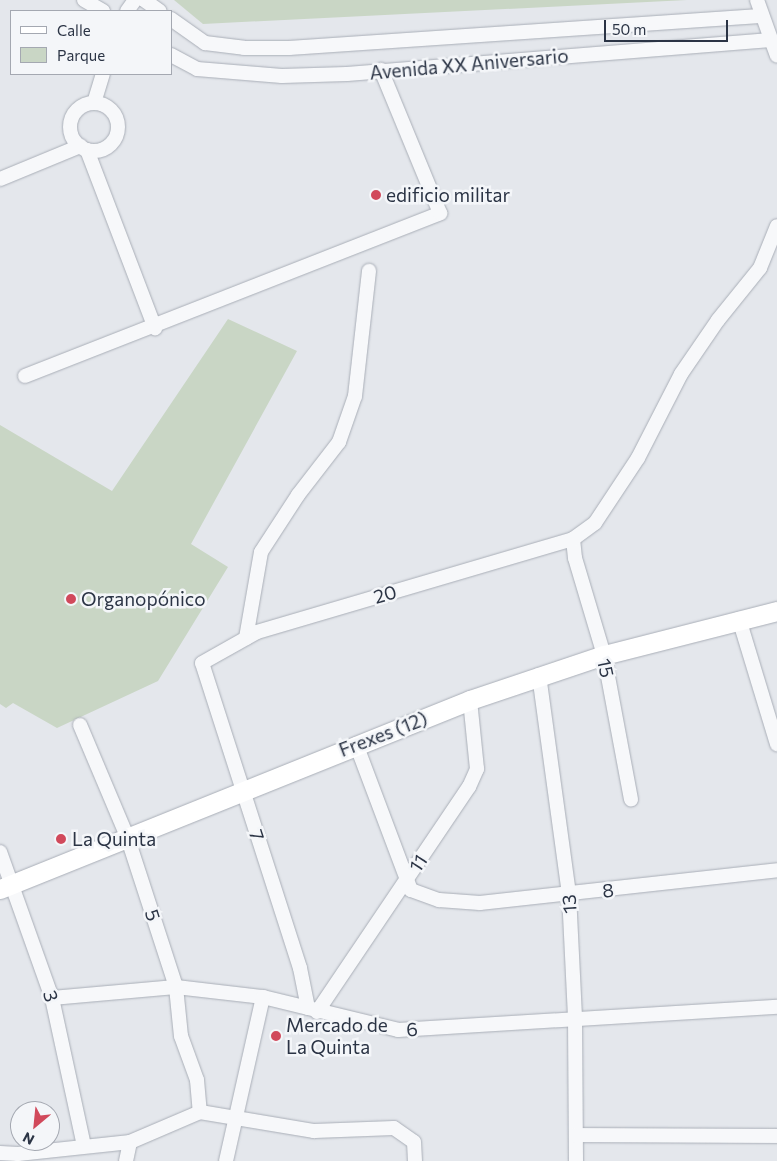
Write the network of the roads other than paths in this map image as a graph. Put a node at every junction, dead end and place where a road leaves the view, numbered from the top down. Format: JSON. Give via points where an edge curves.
{"nodes":[{"id":1,"x":84,"y":0,"type":"edge"},
{"id":2,"x":144,"y":0,"type":"edge"},
{"id":3,"x":757,"y":0,"type":"edge"},
{"id":4,"x":101,"y":10,"type":"edge"},
{"id":5,"x":159,"y":10,"type":"edge"},
{"id":6,"x":760,"y":16,"type":"junction"},
{"id":7,"x":172,"y":20,"type":"edge"},
{"id":8,"x":770,"y":40,"type":"junction"},
{"id":9,"x":172,"y":56,"type":"edge"},
{"id":10,"x":777,"y":56,"type":"edge"},
{"id":11,"x":381,"y":70,"type":"junction"},
{"id":12,"x":103,"y":75,"type":"edge"},
{"id":13,"x":94,"y":103,"type":"junction"},
{"id":14,"x":84,"y":148,"type":"junction"},
{"id":15,"x":0,"y":179,"type":"edge"},
{"id":16,"x":777,"y":226,"type":"edge"},
{"id":17,"x":369,"y":271,"type":"dead end"},
{"id":18,"x":155,"y":328,"type":"junction"},
{"id":19,"x":25,"y":376,"type":"dead end"},
{"id":20,"x":574,"y":539,"type":"junction"},
{"id":21,"x":777,"y":611,"type":"edge"},
{"id":22,"x":739,"y":619,"type":"junction"},
{"id":23,"x":246,"y":638,"type":"junction"},
{"id":24,"x":604,"y":655,"type":"junction"},
{"id":25,"x":202,"y":662,"type":"joint"},
{"id":26,"x":539,"y":676,"type":"junction"},
{"id":27,"x":470,"y":700,"type":"junction"},
{"id":28,"x":80,"y":725,"type":"dead end"},
{"id":29,"x":356,"y":744,"type":"junction"},
{"id":30,"x":777,"y":744,"type":"edge"},
{"id":31,"x":243,"y":791,"type":"junction"},
{"id":32,"x":631,"y":800,"type":"dead end"},
{"id":33,"x":127,"y":836,"type":"junction"},
{"id":34,"x":0,"y":852,"type":"edge"},
{"id":35,"x":777,"y":870,"type":"edge"},
{"id":36,"x":409,"y":885,"type":"junction"},
{"id":37,"x":7,"y":887,"type":"edge"},
{"id":38,"x":569,"y":894,"type":"junction"},
{"id":39,"x":176,"y":987,"type":"junction"},
{"id":40,"x":263,"y":997,"type":"junction"},
{"id":41,"x":52,"y":998,"type":"junction"},
{"id":42,"x":777,"y":1007,"type":"edge"},
{"id":43,"x":313,"y":1010,"type":"junction"},
{"id":44,"x":575,"y":1018,"type":"junction"},
{"id":45,"x":200,"y":1112,"type":"junction"},
{"id":46,"x":235,"y":1116,"type":"junction"},
{"id":47,"x":576,"y":1135,"type":"junction"},
{"id":48,"x":777,"y":1136,"type":"edge"},
{"id":49,"x":130,"y":1142,"type":"junction"},
{"id":50,"x":84,"y":1146,"type":"junction"},
{"id":51,"x":0,"y":1153,"type":"edge"},
{"id":52,"x":18,"y":1158,"type":"edge"},
{"id":53,"x":126,"y":1161,"type":"edge"},
{"id":54,"x":226,"y":1161,"type":"edge"},
{"id":55,"x":415,"y":1161,"type":"edge"},
{"id":56,"x":576,"y":1161,"type":"edge"}],
"edges":[{"from":1,"to":4,"type":"street"},
{"from":2,"to":5,"type":"street"},
{"from":3,"to":6,"type":"street"},
{"from":6,"to":7,"type":"street","name":"Avenida XX Aniversario","via":[[289,48],[244,48],[206,42]]},
{"from":6,"to":8,"type":"street"},
{"from":8,"to":10,"type":"street"},
{"from":8,"to":11,"type":"street","name":"Avenida XX Aniversario"},
{"from":9,"to":11,"type":"street","name":"Avenida XX Aniversario","via":[[197,69],[228,73],[282,76]]},
{"from":11,"to":18,"type":"street","via":[[440,214]]},
{"from":12,"to":13,"type":"street"},
{"from":13,"to":14,"type":"street","via":[[80,107],[71,119],[71,134]]},
{"from":13,"to":14,"type":"street","via":[[113,113],[117,134],[102,149]]},
{"from":14,"to":15,"type":"street"},
{"from":14,"to":18,"type":"street"},
{"from":16,"to":20,"type":"street","via":[[760,268],[718,320],[681,374],[638,458],[595,523]]},
{"from":17,"to":23,"type":"street","via":[[355,396],[339,442],[298,495],[261,552]]},
{"from":18,"to":19,"type":"street"},
{"from":20,"to":23,"type":"street","name":"20","via":[[257,632]]},
{"from":20,"to":24,"type":"street","name":"15","via":[[574,558]]},
{"from":21,"to":22,"type":"main road","name":"Frexes (12)"},
{"from":22,"to":24,"type":"main road","name":"Frexes (12)"},
{"from":22,"to":30,"type":"street"},
{"from":23,"to":25,"type":"street","name":"20"},
{"from":24,"to":26,"type":"main road","name":"Frexes (12)"},
{"from":24,"to":32,"type":"street","name":"15"},
{"from":25,"to":31,"type":"street","name":"7"},
{"from":26,"to":27,"type":"main road","name":"Frexes (12)"},
{"from":26,"to":38,"type":"street","name":"13"},
{"from":27,"to":29,"type":"main road","name":"Frexes (12)"},
{"from":27,"to":36,"type":"street","name":"11","via":[[477,769],[469,788]]},
{"from":28,"to":33,"type":"street","name":"5"},
{"from":29,"to":31,"type":"main road","name":"Frexes (12)"},
{"from":29,"to":36,"type":"street"},
{"from":31,"to":33,"type":"main road","name":"Frexes (12)"},
{"from":31,"to":43,"type":"street","name":"7"},
{"from":33,"to":37,"type":"main road","name":"Frexes (12)"},
{"from":33,"to":39,"type":"street","name":"5"},
{"from":34,"to":37,"type":"street","name":"3"},
{"from":35,"to":38,"type":"street","name":"8"},
{"from":36,"to":38,"type":"street","name":"8","via":[[439,900],[480,903]]},
{"from":36,"to":43,"type":"street","name":"11"},
{"from":37,"to":41,"type":"street","name":"3"},
{"from":38,"to":44,"type":"street","name":"13"},
{"from":39,"to":40,"type":"street","name":"6"},
{"from":39,"to":41,"type":"street","name":"6"},
{"from":39,"to":45,"type":"street","name":"5","via":[[181,1036],[197,1080]]},
{"from":40,"to":43,"type":"street","name":"6"},
{"from":40,"to":46,"type":"street"},
{"from":41,"to":50,"type":"street","name":"3"},
{"from":42,"to":44,"type":"street","name":"6"},
{"from":43,"to":44,"type":"street","name":"6","via":[[398,1030]]},
{"from":44,"to":47,"type":"street","name":"13"},
{"from":45,"to":46,"type":"street"},
{"from":45,"to":49,"type":"street"},
{"from":46,"to":54,"type":"street"},
{"from":46,"to":55,"type":"street","via":[[314,1131],[394,1128],[414,1142]]},
{"from":47,"to":48,"type":"street"},
{"from":47,"to":56,"type":"street","name":"13"},
{"from":49,"to":50,"type":"street"},
{"from":49,"to":53,"type":"street"},
{"from":50,"to":52,"type":"street"},
{"from":51,"to":52,"type":"street"}]}
